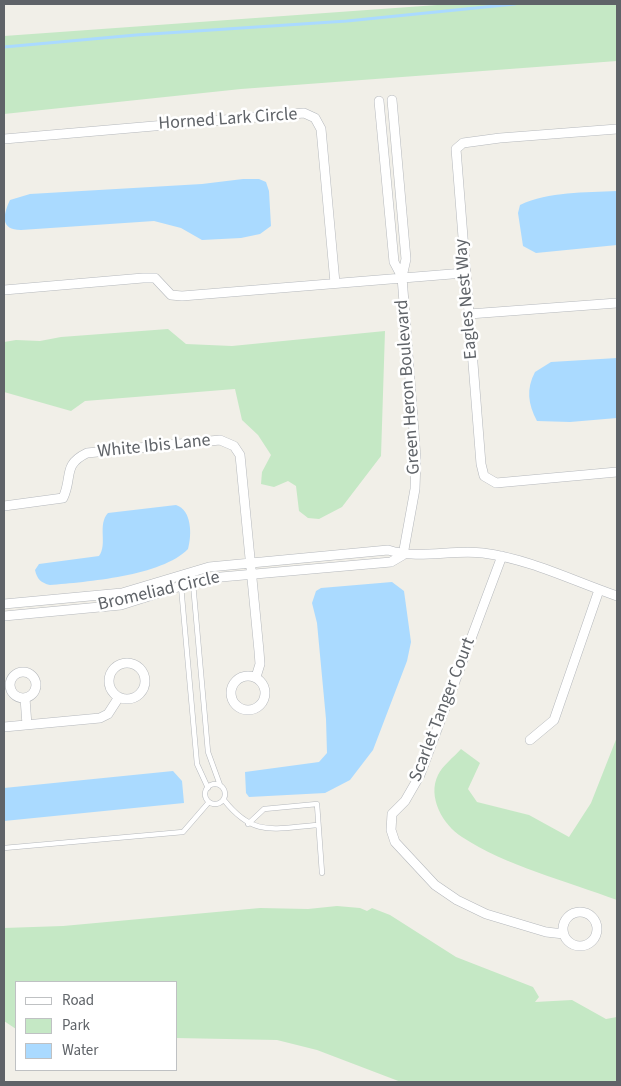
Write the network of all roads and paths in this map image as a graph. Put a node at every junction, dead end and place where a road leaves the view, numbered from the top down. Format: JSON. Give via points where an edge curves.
{"nodes":[{"id":1,"x":392,"y":100,"type":"dead end"},
{"id":2,"x":380,"y":101,"type":"dead end"},
{"id":3,"x":394,"y":127,"type":"junction"},
{"id":4,"x":382,"y":128,"type":"junction"},
{"id":5,"x":617,"y":129,"type":"edge"},
{"id":6,"x":4,"y":139,"type":"edge"},
{"id":7,"x":464,"y":273,"type":"junction"},
{"id":8,"x":402,"y":278,"type":"junction"},
{"id":9,"x":335,"y":283,"type":"junction"},
{"id":10,"x":4,"y":290,"type":"edge"},
{"id":11,"x":617,"y":302,"type":"edge"},
{"id":12,"x":469,"y":314,"type":"junction"},
{"id":13,"x":617,"y":472,"type":"edge"},
{"id":14,"x":4,"y":506,"type":"edge"},
{"id":15,"x":403,"y":555,"type":"junction"},
{"id":16,"x":502,"y":556,"type":"junction"},
{"id":17,"x":250,"y":562,"type":"junction"},
{"id":18,"x":192,"y":571,"type":"junction"},
{"id":19,"x":178,"y":575,"type":"junction"},
{"id":20,"x":251,"y":575,"type":"junction"},
{"id":21,"x":194,"y":582,"type":"junction"},
{"id":22,"x":181,"y":586,"type":"junction"},
{"id":23,"x":598,"y":590,"type":"junction"},
{"id":24,"x":617,"y":596,"type":"edge"},
{"id":25,"x":4,"y":604,"type":"edge"},
{"id":26,"x":4,"y":616,"type":"edge"},
{"id":27,"x":256,"y":677,"type":"dead end"},
{"id":28,"x":119,"y":697,"type":"junction"},
{"id":29,"x":25,"y":698,"type":"dead end"},
{"id":30,"x":27,"y":725,"type":"junction"},
{"id":31,"x":4,"y":727,"type":"edge"},
{"id":32,"x":530,"y":740,"type":"dead end"},
{"id":33,"x":220,"y":785,"type":"junction"},
{"id":34,"x":208,"y":788,"type":"junction"},
{"id":35,"x":224,"y":800,"type":"junction"},
{"id":36,"x":210,"y":802,"type":"junction"},
{"id":37,"x":248,"y":824,"type":"junction"},
{"id":38,"x":318,"y":825,"type":"junction"},
{"id":39,"x":4,"y":848,"type":"edge"},
{"id":40,"x":322,"y":874,"type":"dead end"},
{"id":41,"x":564,"y":934,"type":"dead end"}],
"edges":[{"from":1,"to":3,"type":"street","name":"Green Heron Boulevard"},
{"from":2,"to":4,"type":"street","name":"Green Heron Boulevard"},
{"from":3,"to":4,"type":"street"},
{"from":3,"to":8,"type":"street","name":"Green Heron Boulevard","via":[[406,258]]},
{"from":4,"to":8,"type":"street","name":"Green Heron Boulevard","via":[[394,262]]},
{"from":5,"to":7,"type":"street","name":"Eagles Nest Way","via":[[500,138],[463,143],[456,149]]},
{"from":6,"to":9,"type":"street","name":"Horned Lark Circle","via":[[304,113],[315,118],[321,129]]},
{"from":7,"to":8,"type":"street"},
{"from":7,"to":12,"type":"street","name":"Eagles Nest Way"},
{"from":8,"to":9,"type":"street"},
{"from":8,"to":15,"type":"street","name":"Green Heron Boulevard","via":[[416,458],[415,489]]},
{"from":9,"to":10,"type":"street","via":[[182,296],[171,294],[155,278]]},
{"from":11,"to":12,"type":"street"},
{"from":12,"to":13,"type":"street","name":"Eagles Nest Way","via":[[484,476],[496,483]]},
{"from":14,"to":17,"type":"street","name":"White Ibis Lane","via":[[63,498],[69,486],[69,469],[74,460],[87,453],[220,440],[234,446],[240,455]]},
{"from":15,"to":16,"type":"street","name":"Bromeliad Circle","via":[[456,552]]},
{"from":15,"to":17,"type":"street","name":"Bromeliad Circle","via":[[388,550]]},
{"from":15,"to":20,"type":"street","name":"Bromeliad Circle","via":[[391,562]]},
{"from":16,"to":23,"type":"street","name":"Bromeliad Circle"},
{"from":16,"to":41,"type":"street","name":"Scarlet Tanger Court","via":[[420,776],[405,801],[392,814],[391,830],[395,842],[435,885],[457,900],[486,914],[546,932]]},
{"from":17,"to":18,"type":"street","name":"Bromeliad Circle"},
{"from":17,"to":20,"type":"street","name":"White Ibis Lane"},
{"from":18,"to":19,"type":"street","name":"Bromeliad Circle"},
{"from":18,"to":21,"type":"lane"},
{"from":19,"to":22,"type":"lane"},
{"from":19,"to":25,"type":"street","name":"Bromeliad Circle","via":[[122,593]]},
{"from":20,"to":21,"type":"street","name":"Bromeliad Circle"},
{"from":20,"to":27,"type":"street","name":"White Ibis Lane","via":[[260,664]]},
{"from":21,"to":22,"type":"street","name":"Bromeliad Circle"},
{"from":21,"to":33,"type":"lane","via":[[208,752]]},
{"from":22,"to":26,"type":"street","name":"Bromeliad Circle","via":[[132,603],[106,608]]},
{"from":22,"to":34,"type":"lane","via":[[197,764]]},
{"from":23,"to":24,"type":"street","name":"Bromeliad Circle"},
{"from":23,"to":32,"type":"street","via":[[554,720]]},
{"from":28,"to":28,"type":"street","via":[[135,697],[143,689],[145,678],[135,665],[123,664],[112,670],[110,688]]},
{"from":28,"to":30,"type":"street","via":[[105,717]]},
{"from":29,"to":30,"type":"street"},
{"from":30,"to":31,"type":"street"},
{"from":33,"to":34,"type":"lane","via":[[213,784]]},
{"from":33,"to":35,"type":"lane","via":[[226,793]]},
{"from":34,"to":36,"type":"lane","via":[[206,794]]},
{"from":35,"to":36,"type":"lane","via":[[218,804]]},
{"from":35,"to":37,"type":"lane"},
{"from":36,"to":39,"type":"lane","via":[[183,832]]},
{"from":37,"to":38,"type":"lane","via":[[258,828]]},
{"from":37,"to":38,"type":"lane","via":[[264,808],[317,804]]},
{"from":38,"to":40,"type":"lane"}]}
